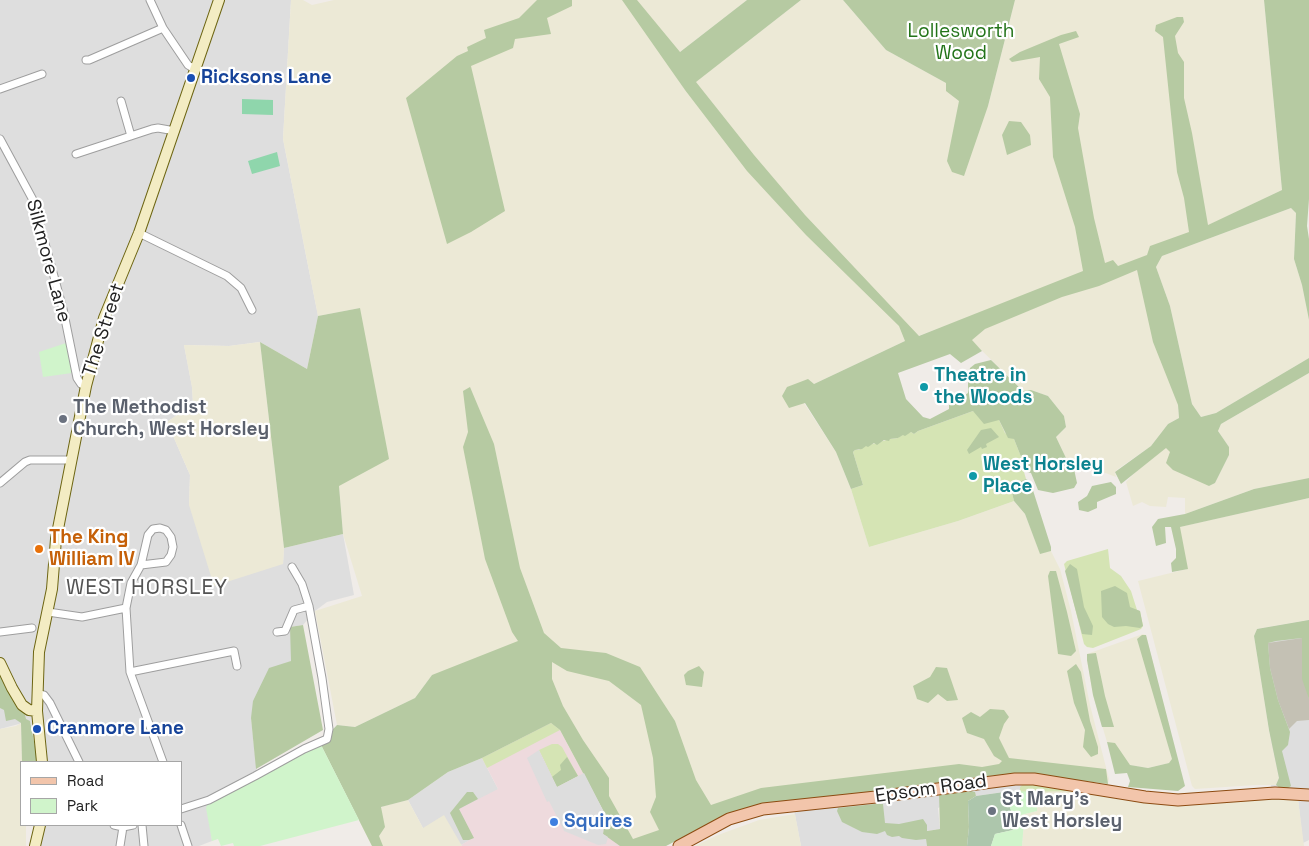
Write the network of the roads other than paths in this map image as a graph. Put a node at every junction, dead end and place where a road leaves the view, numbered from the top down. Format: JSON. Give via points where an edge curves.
{"nodes":[{"id":1,"x":150,"y":0,"type":"edge"},
{"id":2,"x":219,"y":0,"type":"edge"},
{"id":3,"x":163,"y":28,"type":"junction"},
{"id":4,"x":86,"y":60,"type":"dead end"},
{"id":5,"x":196,"y":70,"type":"junction"},
{"id":6,"x":42,"y":74,"type":"dead end"},
{"id":7,"x":0,"y":89,"type":"edge"},
{"id":8,"x":121,"y":101,"type":"dead end"},
{"id":9,"x":174,"y":131,"type":"junction"},
{"id":10,"x":131,"y":136,"type":"junction"},
{"id":11,"x":0,"y":139,"type":"edge"},
{"id":12,"x":76,"y":154,"type":"dead end"},
{"id":13,"x":139,"y":233,"type":"junction"},
{"id":14,"x":252,"y":310,"type":"dead end"},
{"id":15,"x":86,"y":386,"type":"junction"},
{"id":16,"x":70,"y":460,"type":"junction"},
{"id":17,"x":0,"y":483,"type":"edge"},
{"id":18,"x":141,"y":565,"type":"junction"},
{"id":19,"x":292,"y":567,"type":"dead end"},
{"id":20,"x":309,"y":606,"type":"junction"},
{"id":21,"x":126,"y":608,"type":"junction"},
{"id":22,"x":48,"y":612,"type":"junction"},
{"id":23,"x":32,"y":628,"type":"dead end"},
{"id":24,"x":0,"y":632,"type":"edge"},
{"id":25,"x":277,"y":632,"type":"dead end"},
{"id":26,"x":0,"y":663,"type":"edge"},
{"id":27,"x":237,"y":666,"type":"dead end"},
{"id":28,"x":130,"y":672,"type":"junction"},
{"id":29,"x":37,"y":693,"type":"junction"},
{"id":30,"x":37,"y":711,"type":"junction"},
{"id":31,"x":42,"y":761,"type":"edge"},
{"id":32,"x":79,"y":761,"type":"edge"},
{"id":33,"x":162,"y":761,"type":"edge"},
{"id":34,"x":1309,"y":795,"type":"edge"},
{"id":35,"x":182,"y":809,"type":"edge"},
{"id":36,"x":40,"y":826,"type":"edge"},
{"id":37,"x":118,"y":826,"type":"edge"},
{"id":38,"x":128,"y":826,"type":"edge"},
{"id":39,"x":142,"y":826,"type":"edge"},
{"id":40,"x":180,"y":826,"type":"edge"},
{"id":41,"x":123,"y":827,"type":"junction"},
{"id":42,"x":35,"y":846,"type":"edge"},
{"id":43,"x":120,"y":846,"type":"edge"},
{"id":44,"x":144,"y":846,"type":"edge"},
{"id":45,"x":188,"y":846,"type":"edge"},
{"id":46,"x":679,"y":846,"type":"edge"}],
"edges":[{"from":1,"to":3,"type":"street"},
{"from":2,"to":5,"type":"street","name":"The Street"},
{"from":3,"to":4,"type":"street"},
{"from":3,"to":5,"type":"street","via":[[188,65]]},
{"from":5,"to":9,"type":"street","name":"The Street"},
{"from":6,"to":7,"type":"street"},
{"from":8,"to":10,"type":"street"},
{"from":9,"to":10,"type":"street","via":[[158,128]]},
{"from":9,"to":13,"type":"street","name":"The Street"},
{"from":10,"to":12,"type":"street"},
{"from":11,"to":15,"type":"street","name":"Silkmore Lane","via":[[33,200],[63,309],[77,378]]},
{"from":13,"to":14,"type":"street","via":[[227,276],[241,288]]},
{"from":13,"to":15,"type":"street","name":"The Street","via":[[104,318]]},
{"from":15,"to":16,"type":"street","name":"The Street"},
{"from":16,"to":17,"type":"street","via":[[30,460]]},
{"from":16,"to":22,"type":"street","name":"The Street","via":[[56,539]]},
{"from":18,"to":18,"type":"street","via":[[148,535],[153,529],[166,530],[171,537],[171,555],[166,562]]},
{"from":18,"to":21,"type":"street","via":[[131,583]]},
{"from":19,"to":20,"type":"street"},
{"from":20,"to":25,"type":"street","via":[[294,610],[285,631]]},
{"from":20,"to":35,"type":"street","via":[[329,729],[327,740],[209,800]]},
{"from":21,"to":22,"type":"street","via":[[82,617]]},
{"from":21,"to":28,"type":"street"},
{"from":22,"to":29,"type":"street","name":"The Street","via":[[39,652]]},
{"from":23,"to":24,"type":"street"},
{"from":26,"to":30,"type":"street","via":[[22,705]]},
{"from":27,"to":28,"type":"street","via":[[234,651]]},
{"from":28,"to":33,"type":"street"},
{"from":29,"to":30,"type":"street","name":"The Street"},
{"from":29,"to":32,"type":"street","via":[[44,695],[50,703]]},
{"from":30,"to":31,"type":"street","name":"The Street"},
{"from":34,"to":46,"type":"main road","name":"Epsom Road","via":[[1276,793],[1170,800],[1015,778],[876,798],[763,809],[729,819]]},
{"from":36,"to":42,"type":"street"},
{"from":37,"to":41,"type":"street"},
{"from":38,"to":41,"type":"street"},
{"from":39,"to":44,"type":"street"},
{"from":40,"to":45,"type":"street"},
{"from":41,"to":43,"type":"street"}]}
